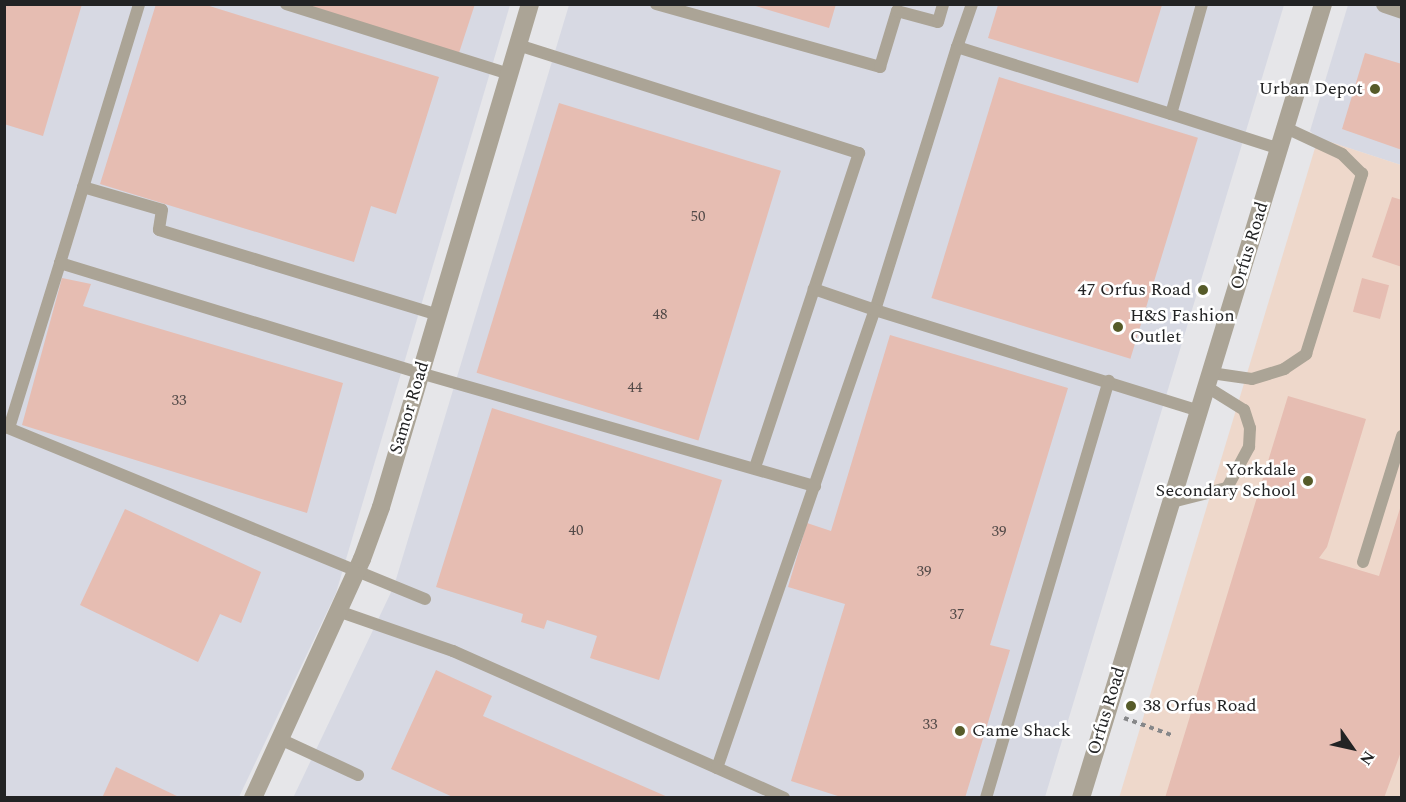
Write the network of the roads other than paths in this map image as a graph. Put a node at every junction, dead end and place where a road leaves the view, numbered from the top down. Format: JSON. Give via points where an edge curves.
{"nodes":[{"id":1,"x":139,"y":4,"type":"edge"},
{"id":2,"x":286,"y":4,"type":"edge"},
{"id":3,"x":530,"y":4,"type":"edge"},
{"id":4,"x":656,"y":4,"type":"edge"},
{"id":5,"x":943,"y":4,"type":"edge"},
{"id":6,"x":972,"y":4,"type":"edge"},
{"id":7,"x":1202,"y":4,"type":"edge"},
{"id":8,"x":1323,"y":4,"type":"edge"},
{"id":9,"x":1385,"y":4,"type":"edge"},
{"id":10,"x":1401,"y":10,"type":"edge"},
{"id":11,"x":518,"y":45,"type":"junction"},
{"id":12,"x":957,"y":47,"type":"junction"},
{"id":13,"x":509,"y":74,"type":"junction"},
{"id":14,"x":1171,"y":114,"type":"junction"},
{"id":15,"x":1286,"y":128,"type":"junction"},
{"id":16,"x":1280,"y":148,"type":"junction"},
{"id":17,"x":83,"y":187,"type":"junction"},
{"id":18,"x":60,"y":263,"type":"junction"},
{"id":19,"x":814,"y":289,"type":"junction"},
{"id":20,"x":875,"y":310,"type":"junction"},
{"id":21,"x":438,"y":315,"type":"junction"},
{"id":22,"x":420,"y":374,"type":"junction"},
{"id":23,"x":1209,"y":380,"type":"junction"},
{"id":24,"x":1109,"y":381,"type":"junction"},
{"id":25,"x":1200,"y":411,"type":"junction"},
{"id":26,"x":1401,"y":436,"type":"edge"},
{"id":27,"x":755,"y":468,"type":"junction"},
{"id":28,"x":815,"y":486,"type":"junction"},
{"id":29,"x":1172,"y":502,"type":"junction"},
{"id":30,"x":1363,"y":562,"type":"dead end"},
{"id":31,"x":356,"y":572,"type":"junction"},
{"id":32,"x":425,"y":599,"type":"dead end"},
{"id":33,"x":338,"y":611,"type":"junction"},
{"id":34,"x":280,"y":739,"type":"junction"},
{"id":35,"x":717,"y":768,"type":"junction"},
{"id":36,"x":358,"y":775,"type":"dead end"},
{"id":37,"x":253,"y":798,"type":"edge"},
{"id":38,"x":784,"y":798,"type":"edge"},
{"id":39,"x":986,"y":798,"type":"edge"},
{"id":40,"x":1081,"y":798,"type":"edge"}],
"edges":[{"from":1,"to":17,"type":"lane"},
{"from":2,"to":13,"type":"lane"},
{"from":3,"to":11,"type":"street","name":"Samor Road"},
{"from":4,"to":5,"type":"lane","via":[[880,67],[897,11],[938,22]]},
{"from":6,"to":12,"type":"lane"},
{"from":7,"to":14,"type":"lane"},
{"from":8,"to":15,"type":"street","name":"Orfus Road"},
{"from":9,"to":10,"type":"street"},
{"from":11,"to":13,"type":"street","name":"Samor Road"},
{"from":11,"to":19,"type":"lane","via":[[859,153]]},
{"from":12,"to":14,"type":"lane"},
{"from":12,"to":20,"type":"lane"},
{"from":13,"to":21,"type":"street","name":"Samor Road"},
{"from":14,"to":16,"type":"lane"},
{"from":15,"to":16,"type":"street","name":"Orfus Road"},
{"from":15,"to":23,"type":"lane","via":[[1342,154],[1362,174],[1306,354],[1284,369],[1252,379]]},
{"from":16,"to":23,"type":"street","name":"Orfus Road"},
{"from":17,"to":18,"type":"lane"},
{"from":17,"to":21,"type":"lane","via":[[162,210],[159,230]]},
{"from":18,"to":22,"type":"lane"},
{"from":18,"to":31,"type":"lane","via":[[9,428]]},
{"from":19,"to":20,"type":"lane"},
{"from":19,"to":27,"type":"lane"},
{"from":20,"to":24,"type":"lane"},
{"from":20,"to":28,"type":"lane"},
{"from":21,"to":22,"type":"street","name":"Samor Road"},
{"from":22,"to":27,"type":"lane"},
{"from":22,"to":31,"type":"street","name":"Samor Road"},
{"from":23,"to":25,"type":"street","name":"Orfus Road"},
{"from":23,"to":29,"type":"lane","via":[[1244,410],[1250,428],[1249,447],[1227,488]]},
{"from":24,"to":25,"type":"lane"},
{"from":24,"to":39,"type":"lane"},
{"from":25,"to":29,"type":"street","name":"Orfus Road"},
{"from":26,"to":30,"type":"lane"},
{"from":27,"to":28,"type":"lane"},
{"from":28,"to":35,"type":"lane"},
{"from":29,"to":40,"type":"street","name":"Orfus Road"},
{"from":31,"to":32,"type":"lane"},
{"from":31,"to":33,"type":"street","name":"Samor Road"},
{"from":33,"to":34,"type":"street","name":"Samor Road"},
{"from":33,"to":35,"type":"lane","via":[[453,651]]},
{"from":34,"to":36,"type":"lane"},
{"from":34,"to":37,"type":"street","name":"Samor Road"},
{"from":35,"to":38,"type":"lane"}]}
